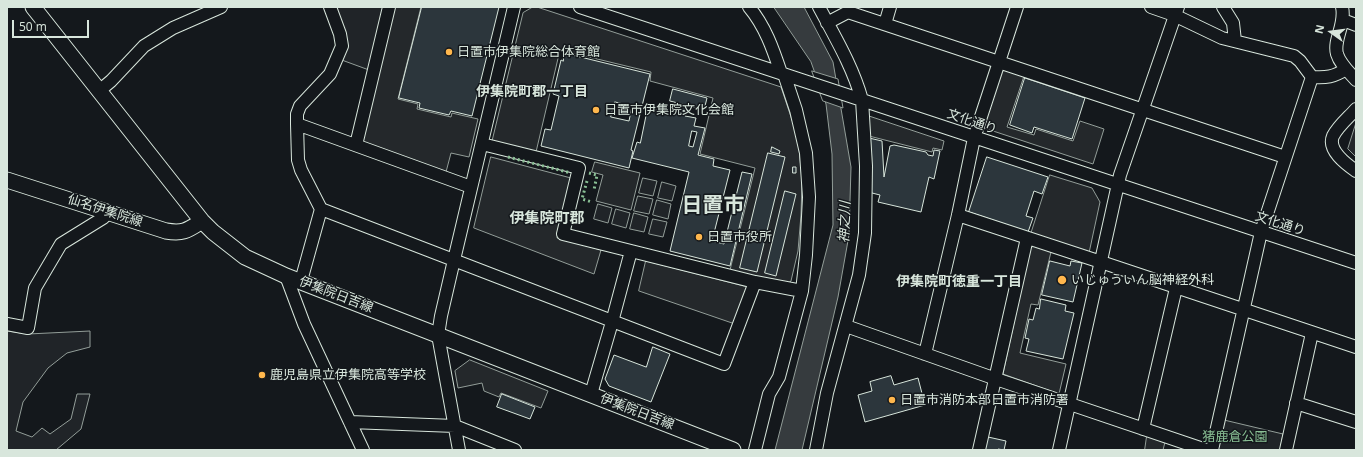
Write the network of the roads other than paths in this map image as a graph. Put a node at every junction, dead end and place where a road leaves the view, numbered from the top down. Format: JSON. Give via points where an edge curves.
{"nodes":[{"id":1,"x":33,"y":7,"type":"edge"},
{"id":2,"x":221,"y":7,"type":"edge"},
{"id":3,"x":330,"y":7,"type":"edge"},
{"id":4,"x":389,"y":7,"type":"edge"},
{"id":5,"x":514,"y":7,"type":"edge"},
{"id":6,"x":580,"y":7,"type":"edge"},
{"id":7,"x":749,"y":7,"type":"edge"},
{"id":8,"x":819,"y":7,"type":"edge"},
{"id":9,"x":890,"y":7,"type":"edge"},
{"id":10,"x":1017,"y":7,"type":"edge"},
{"id":11,"x":1151,"y":7,"type":"edge"},
{"id":12,"x":1222,"y":7,"type":"edge"},
{"id":13,"x":1342,"y":7,"type":"edge"},
{"id":14,"x":1176,"y":11,"type":"edge"},
{"id":15,"x":1343,"y":20,"type":"junction"},
{"id":16,"x":827,"y":23,"type":"junction"},
{"id":17,"x":885,"y":24,"type":"junction"},
{"id":18,"x":1356,"y":25,"type":"edge"},
{"id":19,"x":1235,"y":41,"type":"junction"},
{"id":20,"x":998,"y":62,"type":"junction"},
{"id":21,"x":1346,"y":69,"type":"junction"},
{"id":22,"x":786,"y":74,"type":"junction"},
{"id":23,"x":1312,"y":77,"type":"junction"},
{"id":24,"x":1356,"y":80,"type":"edge"},
{"id":25,"x":99,"y":91,"type":"junction"},
{"id":26,"x":862,"y":100,"type":"junction"},
{"id":27,"x":1356,"y":109,"type":"edge"},
{"id":28,"x":1142,"y":110,"type":"junction"},
{"id":29,"x":297,"y":124,"type":"junction"},
{"id":30,"x":974,"y":138,"type":"junction"},
{"id":31,"x":482,"y":144,"type":"junction"},
{"id":32,"x":356,"y":145,"type":"junction"},
{"id":33,"x":1286,"y":157,"type":"junction"},
{"id":34,"x":1356,"y":171,"type":"edge"},
{"id":35,"x":7,"y":180,"type":"edge"},
{"id":36,"x":1118,"y":185,"type":"junction"},
{"id":37,"x":471,"y":187,"type":"junction"},
{"id":38,"x":321,"y":208,"type":"junction"},
{"id":39,"x":109,"y":212,"type":"junction"},
{"id":40,"x":958,"y":215,"type":"junction"},
{"id":41,"x":202,"y":221,"type":"junction"},
{"id":42,"x":1261,"y":232,"type":"junction"},
{"id":43,"x":1027,"y":238,"type":"junction"},
{"id":44,"x":631,"y":251,"type":"junction"},
{"id":45,"x":454,"y":260,"type":"junction"},
{"id":46,"x":1101,"y":262,"type":"junction"},
{"id":47,"x":1356,"y":263,"type":"edge"},
{"id":48,"x":286,"y":276,"type":"junction"},
{"id":49,"x":301,"y":281,"type":"junction"},
{"id":50,"x":755,"y":282,"type":"junction"},
{"id":51,"x":1176,"y":288,"type":"junction"},
{"id":52,"x":802,"y":291,"type":"junction"},
{"id":53,"x":1243,"y":309,"type":"junction"},
{"id":54,"x":612,"y":322,"type":"junction"},
{"id":55,"x":7,"y":324,"type":"edge"},
{"id":56,"x":846,"y":326,"type":"junction"},
{"id":57,"x":1312,"y":333,"type":"junction"},
{"id":58,"x":438,"y":335,"type":"junction"},
{"id":59,"x":1356,"y":347,"type":"edge"},
{"id":60,"x":925,"y":354,"type":"junction"},
{"id":61,"x":996,"y":379,"type":"junction"},
{"id":62,"x":591,"y":394,"type":"junction"},
{"id":63,"x":1296,"y":403,"type":"junction"},
{"id":64,"x":1069,"y":404,"type":"junction"},
{"id":65,"x":350,"y":422,"type":"junction"},
{"id":66,"x":1356,"y":422,"type":"edge"},
{"id":67,"x":455,"y":426,"type":"junction"},
{"id":68,"x":1143,"y":429,"type":"junction"},
{"id":69,"x":363,"y":450,"type":"edge"},
{"id":70,"x":459,"y":450,"type":"edge"},
{"id":71,"x":515,"y":450,"type":"edge"},
{"id":72,"x":734,"y":450,"type":"edge"},
{"id":73,"x":755,"y":450,"type":"edge"},
{"id":74,"x":816,"y":450,"type":"edge"},
{"id":75,"x":979,"y":450,"type":"edge"},
{"id":76,"x":1059,"y":450,"type":"edge"},
{"id":77,"x":1206,"y":450,"type":"edge"},
{"id":78,"x":1212,"y":450,"type":"edge"},
{"id":79,"x":1286,"y":450,"type":"edge"}],
"edges":[{"from":1,"to":25,"type":"main road","name":"伊集院日吉線"},
{"from":2,"to":25,"type":"street","via":[[173,28],[144,46],[112,81]]},
{"from":3,"to":29,"type":"street","via":[[342,46],[330,74],[300,106]]},
{"from":4,"to":32,"type":"street"},
{"from":5,"to":31,"type":"street"},
{"from":6,"to":22,"type":"street","name":"文化通り"},
{"from":7,"to":22,"type":"street","via":[[765,31]]},
{"from":8,"to":16,"type":"street"},
{"from":9,"to":17,"type":"street"},
{"from":10,"to":20,"type":"street"},
{"from":11,"to":14,"type":"street"},
{"from":12,"to":19,"type":"street","via":[[1233,23]]},
{"from":13,"to":15,"type":"street"},
{"from":14,"to":19,"type":"street","via":[[1222,38]]},
{"from":14,"to":28,"type":"street"},
{"from":15,"to":18,"type":"street"},
{"from":15,"to":21,"type":"street","via":[[1336,44],[1337,54]]},
{"from":16,"to":17,"type":"street","via":[[848,12]]},
{"from":16,"to":26,"type":"street","via":[[853,73]]},
{"from":17,"to":20,"type":"street"},
{"from":19,"to":23,"type":"street","via":[[1294,56]]},
{"from":20,"to":28,"type":"street"},
{"from":20,"to":30,"type":"street"},
{"from":21,"to":23,"type":"street","via":[[1337,76]]},
{"from":21,"to":24,"type":"street"},
{"from":22,"to":26,"type":"street","name":"文化通り"},
{"from":22,"to":52,"type":"street","via":[[806,153],[809,197]]},
{"from":23,"to":33,"type":"street"},
{"from":25,"to":41,"type":"main road","name":"伊集院日吉線"},
{"from":26,"to":30,"type":"street","name":"文化通り"},
{"from":26,"to":56,"type":"street","via":[[866,166],[865,233],[859,275]]},
{"from":27,"to":34,"type":"street","via":[[1335,134],[1332,144],[1340,158]]},
{"from":28,"to":33,"type":"street"},
{"from":28,"to":36,"type":"street"},
{"from":29,"to":32,"type":"street"},
{"from":29,"to":38,"type":"street","via":[[298,160]]},
{"from":30,"to":36,"type":"street","name":"文化通り"},
{"from":30,"to":40,"type":"street"},
{"from":31,"to":37,"type":"street"},
{"from":31,"to":44,"type":"street","via":[[579,168],[563,234]]},
{"from":32,"to":37,"type":"street"},
{"from":33,"to":42,"type":"street"},
{"from":35,"to":39,"type":"main road","name":"仙名伊集院線"},
{"from":36,"to":42,"type":"street","name":"文化通り"},
{"from":36,"to":46,"type":"street"},
{"from":37,"to":45,"type":"street"},
{"from":38,"to":45,"type":"street"},
{"from":38,"to":49,"type":"street"},
{"from":39,"to":41,"type":"main road","name":"仙名伊集院線","via":[[176,232],[186,231]]},
{"from":39,"to":55,"type":"street","via":[[61,244],[35,288],[28,328]]},
{"from":40,"to":43,"type":"street"},
{"from":40,"to":60,"type":"street"},
{"from":41,"to":48,"type":"main road","name":"伊集院日吉線","via":[[245,257]]},
{"from":42,"to":47,"type":"street","name":"文化通り"},
{"from":42,"to":53,"type":"street"},
{"from":43,"to":46,"type":"street"},
{"from":43,"to":61,"type":"street"},
{"from":44,"to":50,"type":"street"},
{"from":44,"to":54,"type":"street"},
{"from":45,"to":54,"type":"street"},
{"from":45,"to":58,"type":"street"},
{"from":46,"to":51,"type":"street"},
{"from":46,"to":64,"type":"street"},
{"from":48,"to":49,"type":"main road","name":"伊集院日吉線"},
{"from":48,"to":65,"type":"street","via":[[304,324]]},
{"from":49,"to":58,"type":"main road","name":"伊集院日吉線"},
{"from":50,"to":52,"type":"street"},
{"from":50,"to":54,"type":"street","via":[[724,364]]},
{"from":51,"to":53,"type":"street"},
{"from":51,"to":68,"type":"street"},
{"from":52,"to":73,"type":"street","via":[[779,377],[769,394]]},
{"from":53,"to":57,"type":"street"},
{"from":53,"to":78,"type":"street"},
{"from":54,"to":62,"type":"street"},
{"from":56,"to":60,"type":"street"},
{"from":56,"to":74,"type":"street","via":[[827,393]]},
{"from":57,"to":59,"type":"street"},
{"from":57,"to":63,"type":"street"},
{"from":58,"to":62,"type":"main road","name":"伊集院日吉線"},
{"from":58,"to":67,"type":"street"},
{"from":60,"to":61,"type":"street"},
{"from":61,"to":64,"type":"street"},
{"from":61,"to":75,"type":"street"},
{"from":62,"to":72,"type":"main road","name":"伊集院日吉線"},
{"from":63,"to":66,"type":"street"},
{"from":63,"to":79,"type":"street"},
{"from":64,"to":68,"type":"street"},
{"from":64,"to":76,"type":"street"},
{"from":65,"to":67,"type":"street"},
{"from":65,"to":69,"type":"street"},
{"from":67,"to":70,"type":"street"},
{"from":67,"to":71,"type":"street"},
{"from":68,"to":77,"type":"street"}]}
